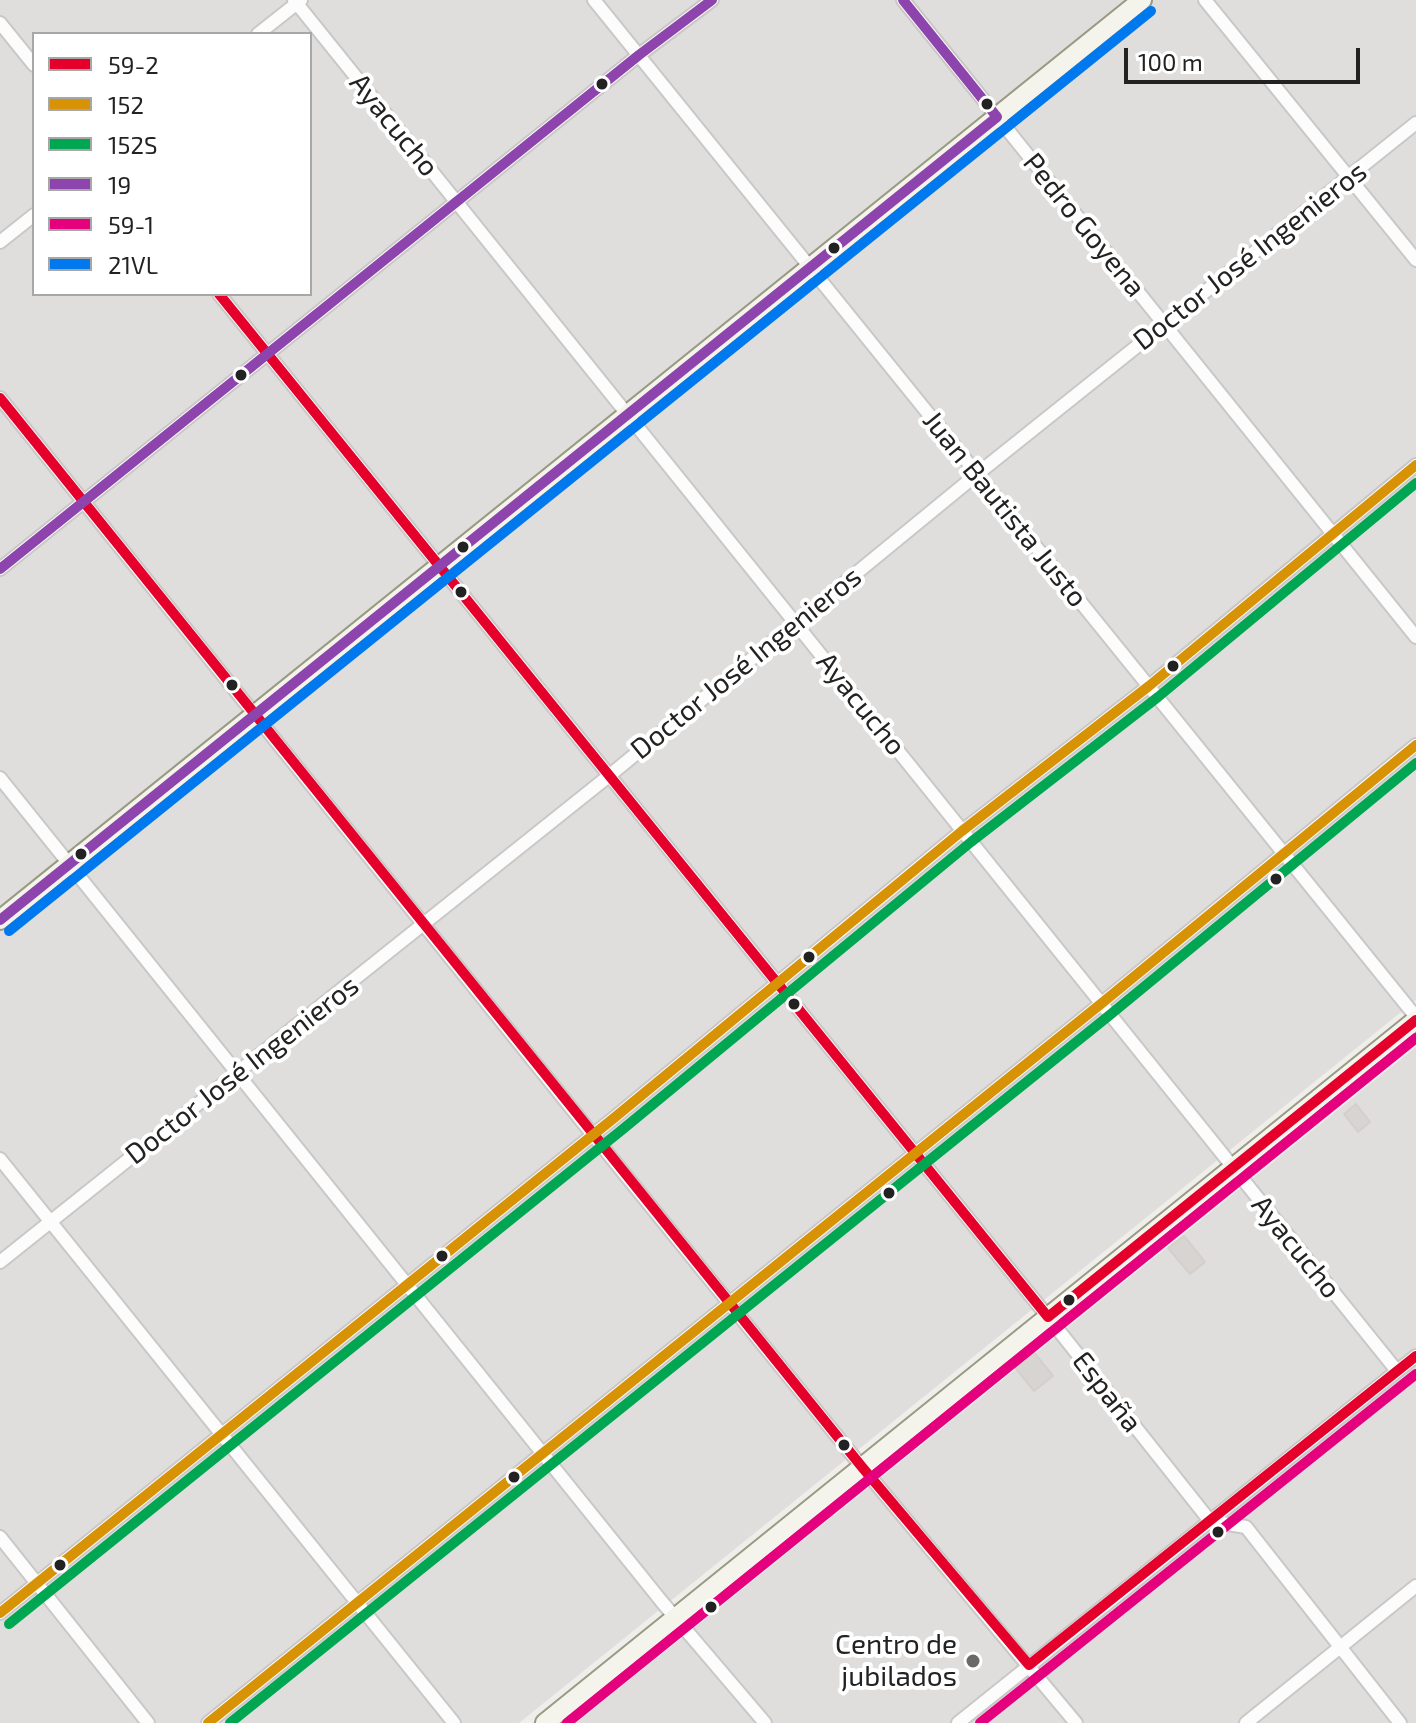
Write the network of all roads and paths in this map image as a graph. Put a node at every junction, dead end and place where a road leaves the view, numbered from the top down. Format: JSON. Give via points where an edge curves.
{"nodes":[{"id":1,"x":594,"y":0,"type":"edge"},
{"id":2,"x":712,"y":0,"type":"edge"},
{"id":3,"x":903,"y":0,"type":"edge"},
{"id":4,"x":1142,"y":0,"type":"edge"},
{"id":5,"x":1205,"y":0,"type":"edge"},
{"id":6,"x":297,"y":1,"type":"edge"},
{"id":7,"x":0,"y":23,"type":"edge"},
{"id":8,"x":260,"y":32,"type":"edge"},
{"id":9,"x":639,"y":55,"type":"junction"},
{"id":10,"x":32,"y":63,"type":"edge"},
{"id":11,"x":997,"y":117,"type":"junction"},
{"id":12,"x":1416,"y":123,"type":"edge"},
{"id":13,"x":1350,"y":177,"type":"junction"},
{"id":14,"x":456,"y":202,"type":"junction"},
{"id":15,"x":32,"y":217,"type":"edge"},
{"id":16,"x":0,"y":242,"type":"edge"},
{"id":17,"x":1416,"y":260,"type":"edge"},
{"id":18,"x":812,"y":267,"type":"junction"},
{"id":19,"x":221,"y":296,"type":"edge"},
{"id":20,"x":1164,"y":324,"type":"junction"},
{"id":21,"x":268,"y":355,"type":"junction"},
{"id":22,"x":0,"y":398,"type":"edge"},
{"id":23,"x":627,"y":415,"type":"junction"},
{"id":24,"x":1416,"y":465,"type":"edge"},
{"id":25,"x":976,"y":475,"type":"junction"},
{"id":26,"x":83,"y":502,"type":"junction"},
{"id":27,"x":1332,"y":533,"type":"junction"},
{"id":28,"x":440,"y":566,"type":"junction"},
{"id":29,"x":0,"y":569,"type":"edge"},
{"id":30,"x":796,"y":623,"type":"junction"},
{"id":31,"x":1416,"y":637,"type":"edge"},
{"id":32,"x":1149,"y":686,"type":"junction"},
{"id":33,"x":255,"y":715,"type":"junction"},
{"id":34,"x":1416,"y":745,"type":"edge"},
{"id":35,"x":610,"y":775,"type":"junction"},
{"id":36,"x":0,"y":778,"type":"edge"},
{"id":37,"x":962,"y":831,"type":"junction"},
{"id":38,"x":1283,"y":852,"type":"junction"},
{"id":39,"x":68,"y":865,"type":"junction"},
{"id":40,"x":0,"y":920,"type":"edge"},
{"id":41,"x":423,"y":926,"type":"junction"},
{"id":42,"x":778,"y":984,"type":"junction"},
{"id":43,"x":1102,"y":1003,"type":"junction"},
{"id":44,"x":1416,"y":1019,"type":"edge"},
{"id":45,"x":236,"y":1074,"type":"junction"},
{"id":46,"x":593,"y":1135,"type":"junction"},
{"id":47,"x":914,"y":1154,"type":"junction"},
{"id":48,"x":0,"y":1159,"type":"edge"},
{"id":49,"x":1233,"y":1168,"type":"junction"},
{"id":50,"x":50,"y":1222,"type":"junction"},
{"id":51,"x":0,"y":1262,"type":"edge"},
{"id":52,"x":406,"y":1285,"type":"junction"},
{"id":53,"x":730,"y":1303,"type":"junction"},
{"id":54,"x":1048,"y":1317,"type":"junction"},
{"id":55,"x":1416,"y":1356,"type":"edge"},
{"id":56,"x":1397,"y":1371,"type":"junction"},
{"id":57,"x":222,"y":1434,"type":"junction"},
{"id":58,"x":542,"y":1454,"type":"junction"},
{"id":59,"x":862,"y":1467,"type":"junction"},
{"id":60,"x":1210,"y":1521,"type":"junction"},
{"id":61,"x":0,"y":1537,"type":"edge"},
{"id":62,"x":37,"y":1583,"type":"junction"},
{"id":63,"x":1416,"y":1586,"type":"edge"},
{"id":64,"x":358,"y":1603,"type":"junction"},
{"id":65,"x":0,"y":1613,"type":"edge"},
{"id":66,"x":674,"y":1617,"type":"junction"},
{"id":67,"x":1339,"y":1648,"type":"junction"},
{"id":68,"x":1029,"y":1665,"type":"junction"},
{"id":69,"x":148,"y":1723,"type":"edge"},
{"id":70,"x":208,"y":1723,"type":"edge"},
{"id":71,"x":454,"y":1723,"type":"edge"},
{"id":72,"x":545,"y":1723,"type":"edge"},
{"id":73,"x":765,"y":1723,"type":"edge"},
{"id":74,"x":958,"y":1723,"type":"edge"},
{"id":75,"x":1076,"y":1723,"type":"edge"},
{"id":76,"x":1246,"y":1723,"type":"edge"},
{"id":77,"x":1400,"y":1723,"type":"edge"}],
"edges":[{"from":1,"to":9,"type":"street","name":"Juan Bautista Justo"},
{"from":2,"to":9,"type":"street"},
{"from":3,"to":11,"type":"street","name":"Pedro Goyena"},
{"from":4,"to":11,"type":"street"},
{"from":5,"to":13,"type":"street"},
{"from":6,"to":8,"type":"street"},
{"from":6,"to":14,"type":"street","name":"Ayacucho"},
{"from":7,"to":10,"type":"street"},
{"from":9,"to":14,"type":"street"},
{"from":9,"to":18,"type":"street","name":"Juan Bautista Justo"},
{"from":11,"to":18,"type":"street"},
{"from":11,"to":20,"type":"street","name":"Pedro Goyena"},
{"from":12,"to":13,"type":"street","name":"Doctor José Ingenieros"},
{"from":13,"to":17,"type":"street"},
{"from":13,"to":20,"type":"street","name":"Doctor José Ingenieros"},
{"from":14,"to":21,"type":"street"},
{"from":14,"to":23,"type":"street","name":"Ayacucho"},
{"from":15,"to":16,"type":"street"},
{"from":18,"to":23,"type":"street"},
{"from":18,"to":25,"type":"street","name":"Juan Bautista Justo"},
{"from":19,"to":21,"type":"street","name":"España"},
{"from":20,"to":25,"type":"street","name":"Doctor José Ingenieros"},
{"from":20,"to":27,"type":"street","name":"Pedro Goyena"},
{"from":21,"to":26,"type":"street"},
{"from":21,"to":28,"type":"street","name":"España"},
{"from":22,"to":26,"type":"street"},
{"from":23,"to":28,"type":"street"},
{"from":23,"to":30,"type":"street","name":"Ayacucho"},
{"from":24,"to":27,"type":"street"},
{"from":25,"to":30,"type":"street","name":"Doctor José Ingenieros"},
{"from":25,"to":32,"type":"street","name":"Juan Bautista Justo"},
{"from":26,"to":29,"type":"street"},
{"from":26,"to":33,"type":"street"},
{"from":27,"to":31,"type":"street","name":"Pedro Goyena"},
{"from":27,"to":32,"type":"street"},
{"from":28,"to":33,"type":"street"},
{"from":28,"to":35,"type":"street","name":"España"},
{"from":30,"to":35,"type":"street","name":"Doctor José Ingenieros"},
{"from":30,"to":37,"type":"street","name":"Ayacucho"},
{"from":32,"to":37,"type":"street"},
{"from":32,"to":38,"type":"street","name":"Juan Bautista Justo"},
{"from":33,"to":39,"type":"street"},
{"from":33,"to":41,"type":"street"},
{"from":34,"to":38,"type":"street"},
{"from":35,"to":41,"type":"street","name":"Doctor José Ingenieros"},
{"from":35,"to":42,"type":"street","name":"España"},
{"from":36,"to":39,"type":"street"},
{"from":37,"to":42,"type":"street"},
{"from":37,"to":43,"type":"street","name":"Ayacucho"},
{"from":38,"to":43,"type":"street"},
{"from":38,"to":44,"type":"street","name":"Juan Bautista Justo"},
{"from":39,"to":40,"type":"street"},
{"from":39,"to":45,"type":"street"},
{"from":41,"to":45,"type":"street","name":"Doctor José Ingenieros"},
{"from":41,"to":46,"type":"street"},
{"from":42,"to":46,"type":"street"},
{"from":42,"to":47,"type":"street","name":"España"},
{"from":43,"to":47,"type":"street"},
{"from":43,"to":49,"type":"street","name":"Ayacucho"},
{"from":44,"to":49,"type":"street"},
{"from":45,"to":50,"type":"street","name":"Doctor José Ingenieros"},
{"from":45,"to":52,"type":"street"},
{"from":46,"to":52,"type":"street"},
{"from":46,"to":53,"type":"street"},
{"from":47,"to":53,"type":"street"},
{"from":47,"to":54,"type":"street","name":"España"},
{"from":48,"to":50,"type":"street"},
{"from":49,"to":54,"type":"street"},
{"from":49,"to":56,"type":"street","name":"Ayacucho"},
{"from":50,"to":51,"type":"street","name":"Doctor José Ingenieros"},
{"from":50,"to":57,"type":"street"},
{"from":52,"to":57,"type":"street"},
{"from":52,"to":58,"type":"street"},
{"from":53,"to":58,"type":"street"},
{"from":53,"to":59,"type":"street"},
{"from":54,"to":59,"type":"street"},
{"from":54,"to":60,"type":"street","name":"España"},
{"from":55,"to":56,"type":"street"},
{"from":56,"to":60,"type":"street"},
{"from":57,"to":62,"type":"street"},
{"from":57,"to":64,"type":"street"},
{"from":58,"to":64,"type":"street"},
{"from":58,"to":66,"type":"street"},
{"from":59,"to":66,"type":"street"},
{"from":59,"to":68,"type":"street"},
{"from":60,"to":67,"type":"street","via":[[1246,1527]]},
{"from":60,"to":68,"type":"street"},
{"from":61,"to":62,"type":"street"},
{"from":62,"to":65,"type":"street"},
{"from":62,"to":69,"type":"street"},
{"from":63,"to":67,"type":"street"},
{"from":64,"to":70,"type":"street"},
{"from":64,"to":71,"type":"street"},
{"from":66,"to":72,"type":"street"},
{"from":66,"to":73,"type":"street"},
{"from":67,"to":76,"type":"street"},
{"from":67,"to":77,"type":"street"},
{"from":68,"to":74,"type":"street"},
{"from":68,"to":75,"type":"street"}]}
